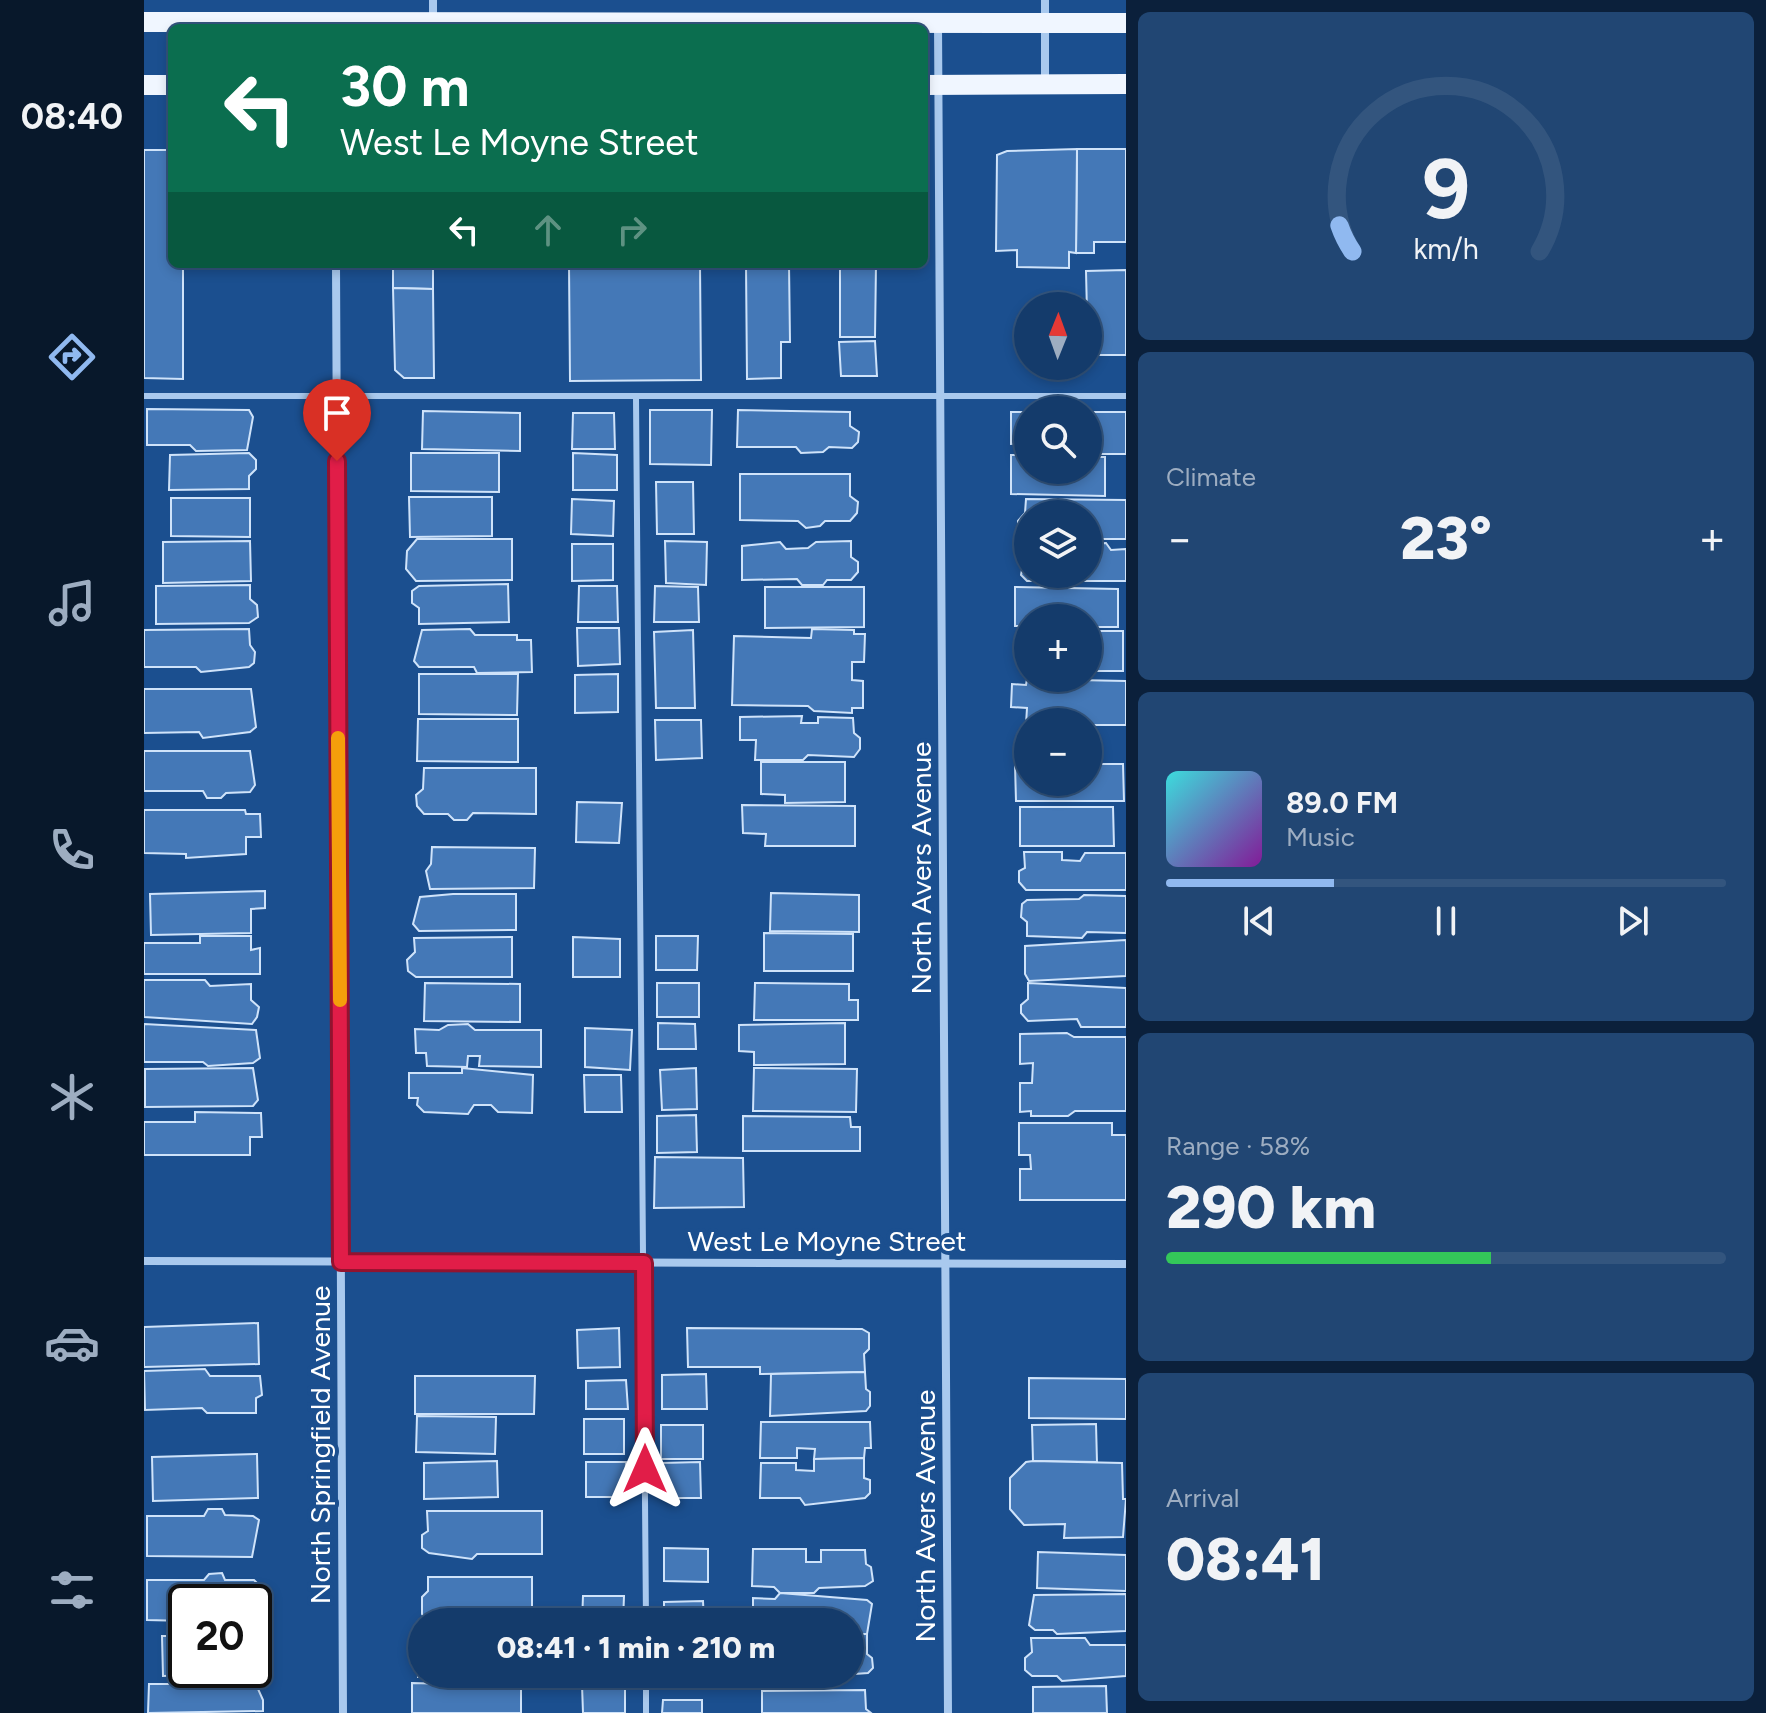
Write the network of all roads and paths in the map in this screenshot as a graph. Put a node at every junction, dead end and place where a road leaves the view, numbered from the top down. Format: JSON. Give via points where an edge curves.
{"nodes":[{"id":1,"x":433,"y":0,"type":"edge"},
{"id":2,"x":1045,"y":0,"type":"edge"},
{"id":3,"x":144,"y":22,"type":"edge"},
{"id":4,"x":938,"y":22,"type":"junction"},
{"id":5,"x":1045,"y":22,"type":"junction"},
{"id":6,"x":1126,"y":23,"type":"edge"},
{"id":7,"x":272,"y":24,"type":"edge"},
{"id":8,"x":433,"y":24,"type":"edge"},
{"id":9,"x":601,"y":24,"type":"edge"},
{"id":10,"x":1126,"y":84,"type":"edge"},
{"id":11,"x":144,"y":85,"type":"edge"},
{"id":12,"x":168,"y":85,"type":"edge"},
{"id":13,"x":931,"y":85,"type":"edge"},
{"id":14,"x":1045,"y":85,"type":"junction"},
{"id":15,"x":336,"y":268,"type":"edge"},
{"id":16,"x":144,"y":396,"type":"edge"},
{"id":17,"x":1126,"y":396,"type":"edge"},
{"id":18,"x":939,"y":397,"type":"junction"},
{"id":19,"x":636,"y":398,"type":"junction"},
{"id":20,"x":337,"y":399,"type":"junction"},
{"id":21,"x":144,"y":1261,"type":"edge"},
{"id":22,"x":341,"y":1262,"type":"junction"},
{"id":23,"x":644,"y":1263,"type":"junction"},
{"id":24,"x":946,"y":1263,"type":"junction"},
{"id":25,"x":1126,"y":1264,"type":"edge"},
{"id":26,"x":646,"y":1608,"type":"edge"},
{"id":27,"x":646,"y":1688,"type":"edge"},
{"id":28,"x":343,"y":1713,"type":"edge"},
{"id":29,"x":646,"y":1713,"type":"edge"},
{"id":30,"x":948,"y":1713,"type":"edge"}],
"edges":[{"from":1,"to":8,"type":"street"},
{"from":2,"to":5,"type":"street"},
{"from":3,"to":7,"type":"main road"},
{"from":4,"to":5,"type":"main road"},
{"from":4,"to":9,"type":"main road"},
{"from":4,"to":13,"type":"street","name":"North Avers Avenue"},
{"from":5,"to":6,"type":"main road"},
{"from":5,"to":14,"type":"street"},
{"from":10,"to":14,"type":"main road"},
{"from":11,"to":12,"type":"main road"},
{"from":13,"to":14,"type":"main road"},
{"from":13,"to":18,"type":"street","name":"North Avers Avenue"},
{"from":15,"to":20,"type":"street","name":"North Springfield Avenue"},
{"from":16,"to":20,"type":"lane"},
{"from":17,"to":18,"type":"lane"},
{"from":18,"to":19,"type":"lane"},
{"from":18,"to":24,"type":"street","name":"North Avers Avenue"},
{"from":19,"to":20,"type":"lane"},
{"from":19,"to":23,"type":"lane"},
{"from":20,"to":22,"type":"street","name":"North Springfield Avenue"},
{"from":21,"to":22,"type":"street","name":"West Le Moyne Street"},
{"from":22,"to":23,"type":"street","name":"West Le Moyne Street"},
{"from":22,"to":28,"type":"street","name":"North Springfield Avenue"},
{"from":23,"to":24,"type":"street","name":"West Le Moyne Street"},
{"from":23,"to":26,"type":"lane"},
{"from":24,"to":25,"type":"street","name":"West Le Moyne Street"},
{"from":24,"to":30,"type":"street","name":"North Avers Avenue"},
{"from":27,"to":29,"type":"lane"}]}
